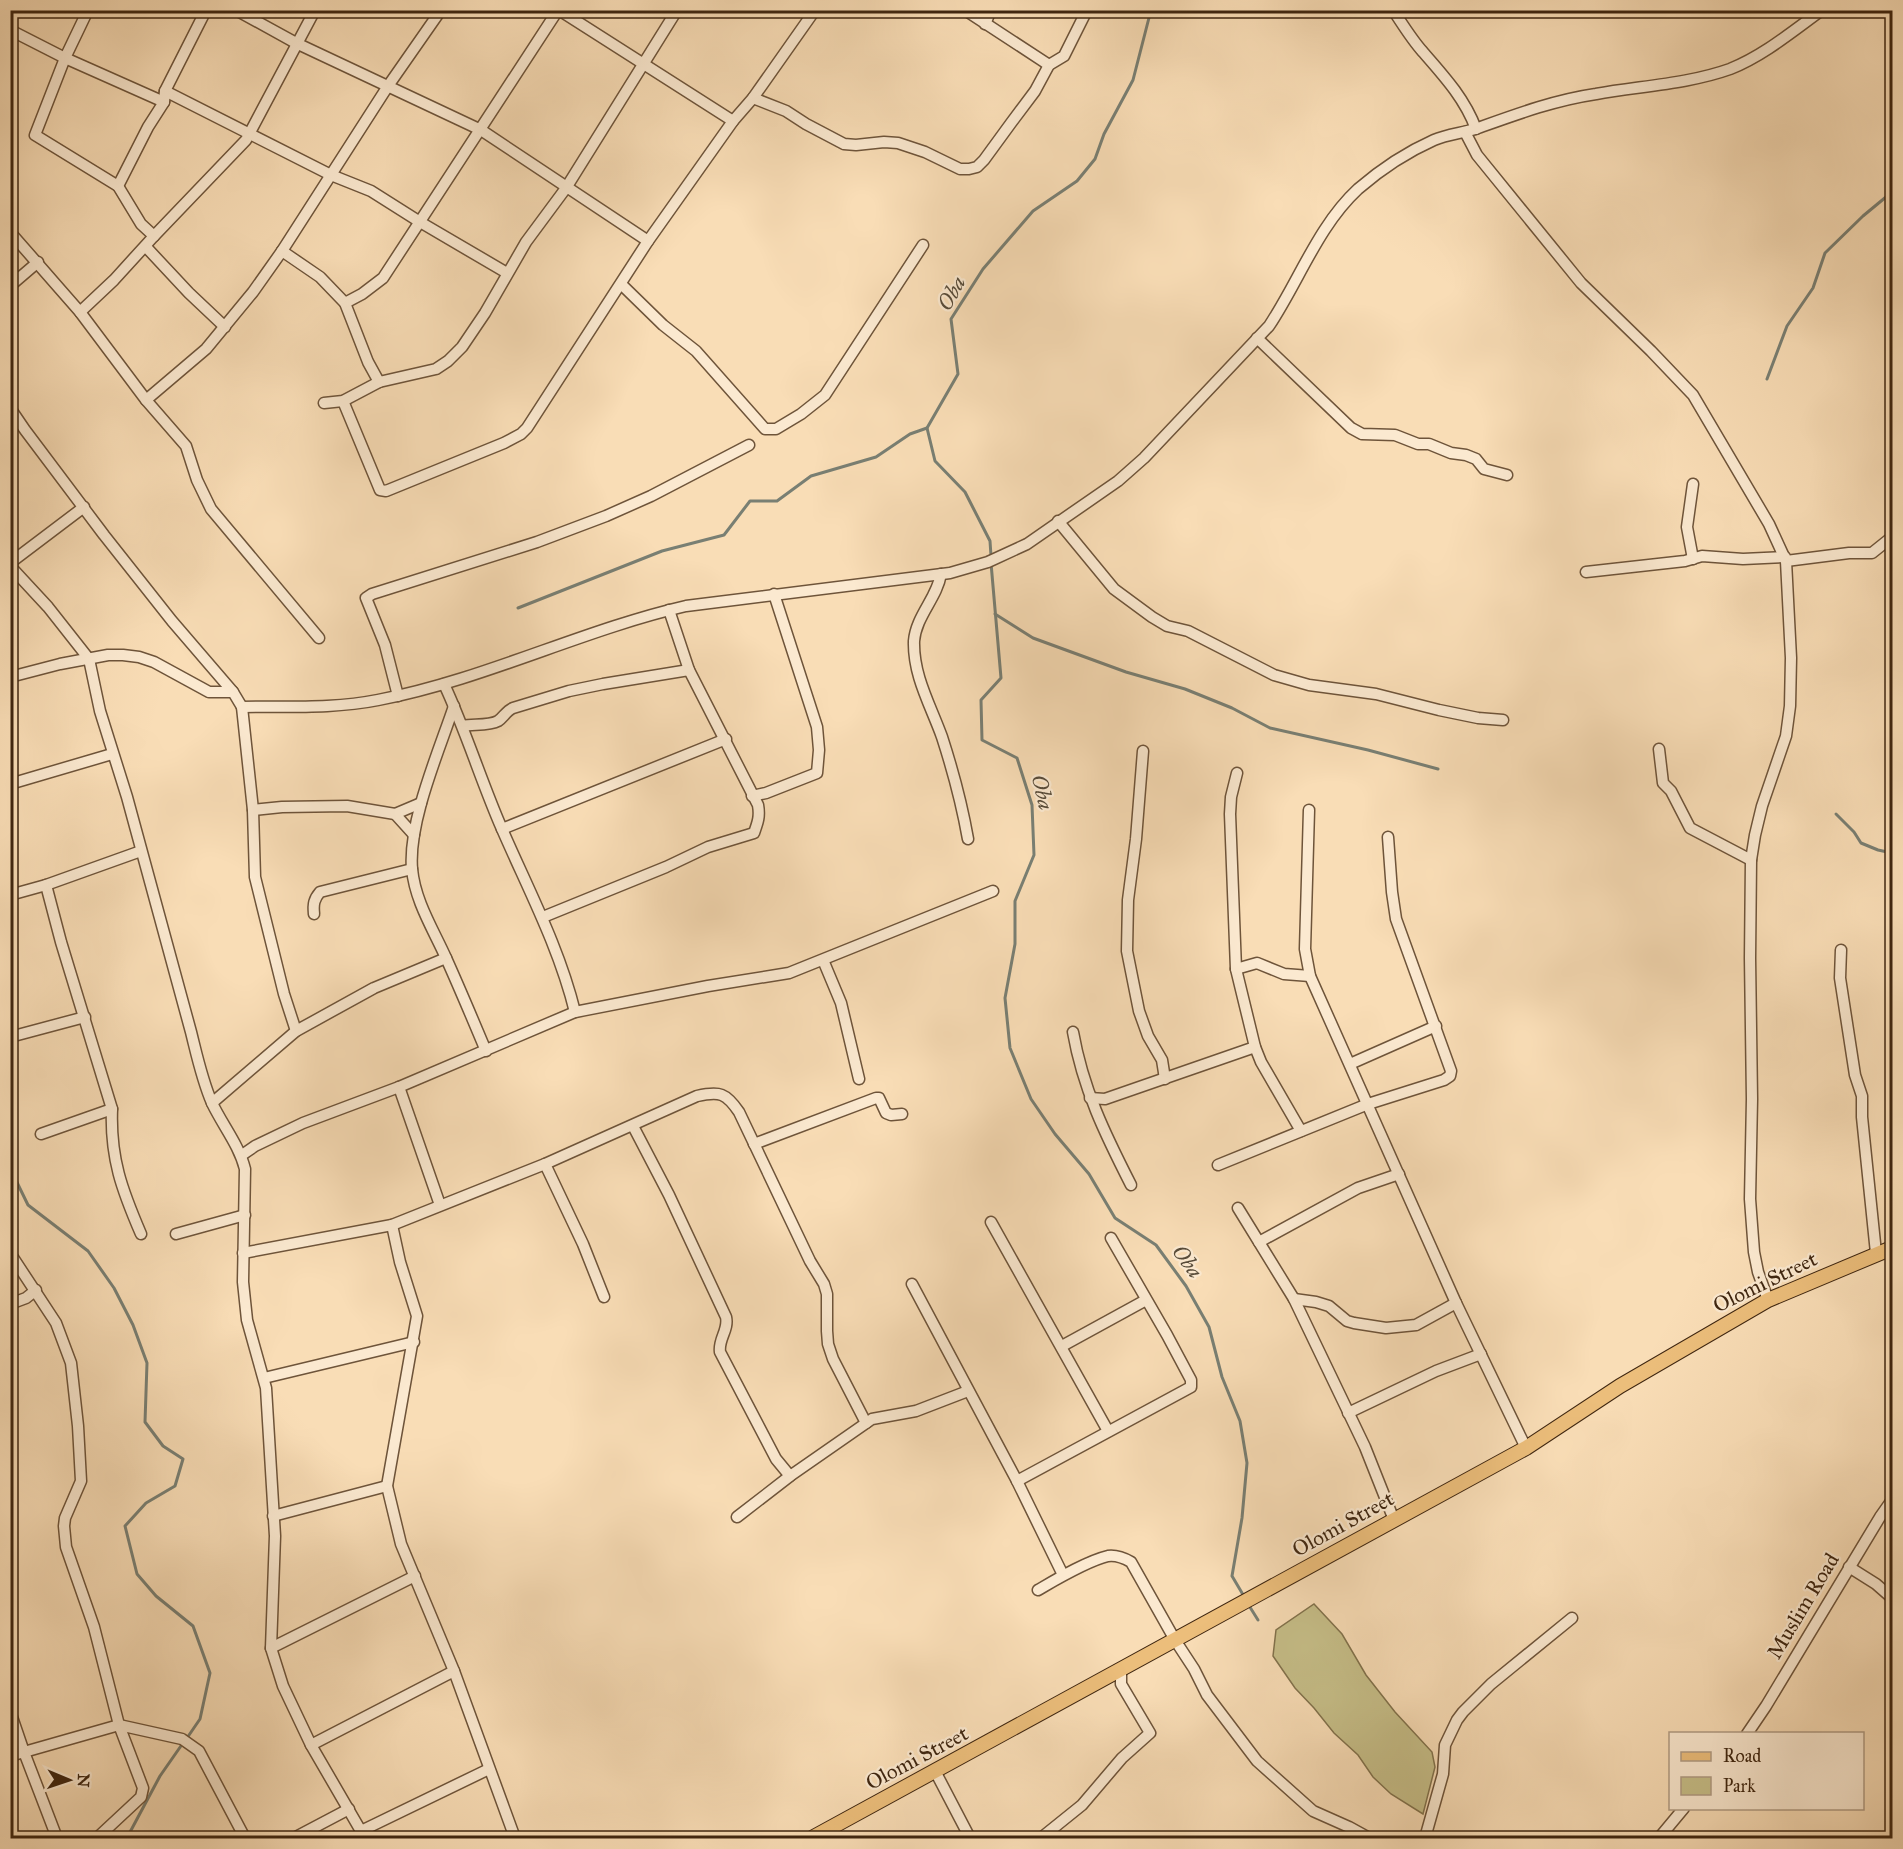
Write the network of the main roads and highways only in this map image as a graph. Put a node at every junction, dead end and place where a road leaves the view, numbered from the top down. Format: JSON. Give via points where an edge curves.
{"nodes":[{"id":1,"x":1893,"y":1248,"type":"edge"},
{"id":2,"x":812,"y":1839,"type":"edge"}],
"edges":[{"from":1,"to":2,"type":"main road","name":"Olomi Street","via":[[1768,1300],[1620,1386],[1526,1448]]}]}
